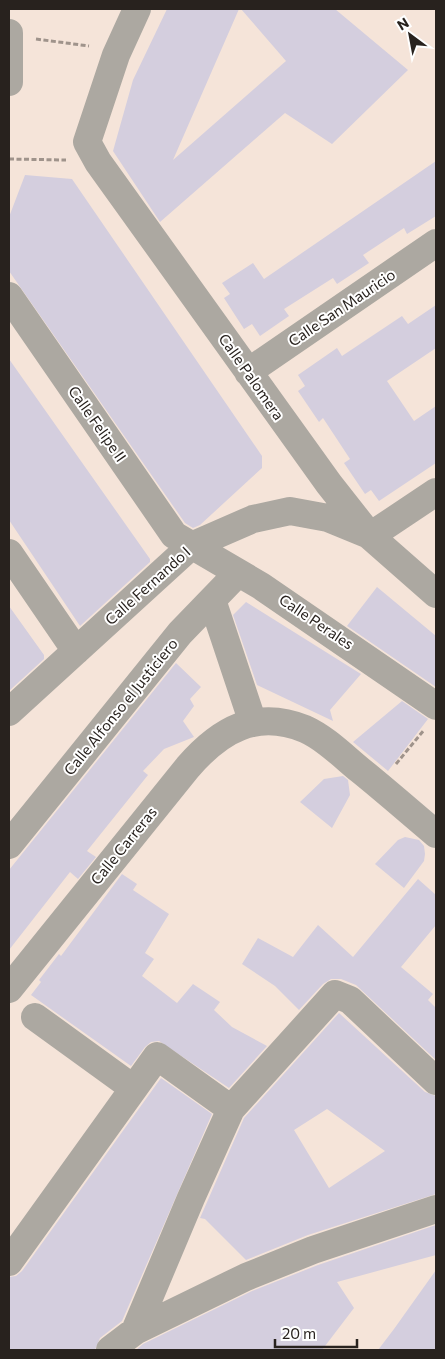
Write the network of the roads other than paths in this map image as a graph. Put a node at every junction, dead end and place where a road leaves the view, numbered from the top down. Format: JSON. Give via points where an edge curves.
{"nodes":[{"id":1,"x":137,"y":9,"type":"edge"},
{"id":2,"x":10,"y":35,"type":"edge"},
{"id":3,"x":9,"y":82,"type":"edge"},
{"id":4,"x":436,"y":243,"type":"edge"},
{"id":5,"x":9,"y":296,"type":"edge"},
{"id":6,"x":248,"y":372,"type":"junction"},
{"id":7,"x":329,"y":484,"type":"junction"},
{"id":8,"x":436,"y":492,"type":"edge"},
{"id":9,"x":328,"y":518,"type":"junction"},
{"id":10,"x":370,"y":536,"type":"junction"},
{"id":11,"x":191,"y":546,"type":"junction"},
{"id":12,"x":9,"y":554,"type":"edge"},
{"id":13,"x":238,"y":573,"type":"junction"},
{"id":14,"x":436,"y":594,"type":"edge"},
{"id":15,"x":212,"y":600,"type":"junction"},
{"id":16,"x":76,"y":651,"type":"junction"},
{"id":17,"x":9,"y":712,"type":"edge"},
{"id":18,"x":430,"y":717,"type":"edge"},
{"id":19,"x":253,"y":723,"type":"junction"},
{"id":20,"x":436,"y":834,"type":"edge"},
{"id":21,"x":9,"y":845,"type":"edge"},
{"id":22,"x":9,"y":989,"type":"edge"},
{"id":23,"x":35,"y":1017,"type":"dead end"},
{"id":24,"x":436,"y":1082,"type":"edge"},
{"id":25,"x":133,"y":1088,"type":"junction"},
{"id":26,"x":231,"y":1110,"type":"junction"},
{"id":27,"x":436,"y":1208,"type":"edge"},
{"id":28,"x":9,"y":1262,"type":"edge"},
{"id":29,"x":135,"y":1331,"type":"junction"},
{"id":30,"x":111,"y":1349,"type":"edge"}],
"edges":[{"from":1,"to":6,"type":"street","name":"Calle Palomera","via":[[116,55],[93,152]]},
{"from":2,"to":3,"type":"street"},
{"from":4,"to":6,"type":"street","name":"Calle San Mauricio"},
{"from":5,"to":11,"type":"street","name":"Calle Felipe II","via":[[174,535]]},
{"from":6,"to":7,"type":"street","name":"Calle Palomera"},
{"from":7,"to":9,"type":"street","via":[[331,503]]},
{"from":7,"to":10,"type":"street","name":"Calle Palomera"},
{"from":8,"to":10,"type":"street"},
{"from":9,"to":10,"type":"street","name":"Calle Fernando I"},
{"from":9,"to":11,"type":"street","name":"Calle Fernando I","via":[[290,511],[253,519]]},
{"from":10,"to":14,"type":"street","name":"Calle Palomera"},
{"from":11,"to":13,"type":"street","name":"Calle Perales"},
{"from":11,"to":16,"type":"street","name":"Calle Fernando I"},
{"from":12,"to":16,"type":"street"},
{"from":13,"to":15,"type":"street","name":"Calle Alfonso el Justiciero"},
{"from":13,"to":18,"type":"street","name":"Calle Perales","via":[[335,635]]},
{"from":15,"to":19,"type":"street"},
{"from":15,"to":21,"type":"street","name":"Calle Alfonso el Justiciero","via":[[180,633]]},
{"from":16,"to":17,"type":"street","name":"Calle Fernando I"},
{"from":19,"to":20,"type":"street","name":"Calle Carreras","via":[[282,722],[306,730],[329,745]]},
{"from":19,"to":22,"type":"street","name":"Calle Carreras","via":[[221,735],[204,749]]},
{"from":23,"to":25,"type":"street"},
{"from":24,"to":26,"type":"street","via":[[350,1000],[335,994]]},
{"from":25,"to":26,"type":"street","via":[[156,1056]]},
{"from":25,"to":28,"type":"street"},
{"from":26,"to":29,"type":"street"},
{"from":27,"to":29,"type":"street","via":[[254,1273]]},
{"from":29,"to":30,"type":"street"}]}
